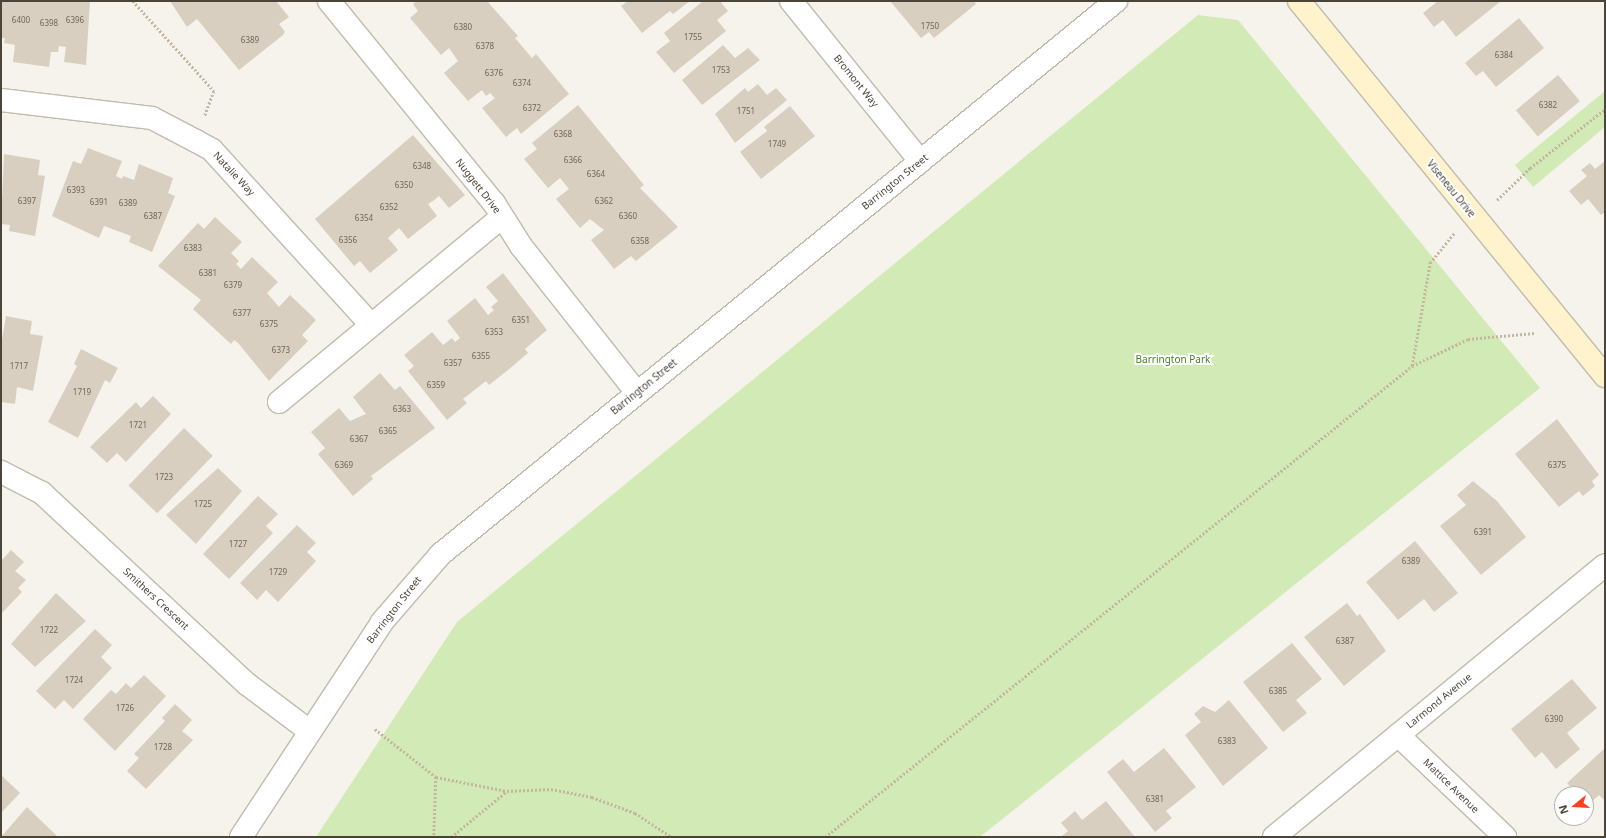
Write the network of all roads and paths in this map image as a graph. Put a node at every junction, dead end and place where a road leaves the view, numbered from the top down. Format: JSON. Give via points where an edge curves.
{"nodes":[{"id":1,"x":133,"y":1,"type":"edge"},
{"id":2,"x":329,"y":1,"type":"edge"},
{"id":3,"x":791,"y":1,"type":"edge"},
{"id":4,"x":1116,"y":1,"type":"edge"},
{"id":5,"x":1299,"y":1,"type":"edge"},
{"id":6,"x":1,"y":100,"type":"edge"},
{"id":7,"x":1605,"y":109,"type":"edge"},
{"id":8,"x":196,"y":140,"type":"junction"},
{"id":9,"x":920,"y":161,"type":"junction"},
{"id":10,"x":1473,"y":216,"type":"junction"},
{"id":11,"x":502,"y":218,"type":"junction"},
{"id":12,"x":371,"y":325,"type":"junction"},
{"id":13,"x":1568,"y":329,"type":"junction"},
{"id":14,"x":1412,"y":366,"type":"junction"},
{"id":15,"x":1605,"y":376,"type":"edge"},
{"id":16,"x":637,"y":393,"type":"junction"},
{"id":17,"x":279,"y":402,"type":"dead end"},
{"id":18,"x":1,"y":472,"type":"edge"},
{"id":19,"x":1605,"y":565,"type":"edge"},
{"id":20,"x":375,"y":729,"type":"dead end"},
{"id":21,"x":308,"y":730,"type":"junction"},
{"id":22,"x":1398,"y":735,"type":"junction"},
{"id":23,"x":436,"y":777,"type":"junction"},
{"id":24,"x":508,"y":791,"type":"junction"},
{"id":25,"x":241,"y":837,"type":"edge"},
{"id":26,"x":434,"y":837,"type":"edge"},
{"id":27,"x":451,"y":837,"type":"edge"},
{"id":28,"x":672,"y":837,"type":"edge"},
{"id":29,"x":825,"y":837,"type":"edge"},
{"id":30,"x":1274,"y":837,"type":"edge"},
{"id":31,"x":1505,"y":837,"type":"edge"}],
"edges":[{"from":1,"to":8,"type":"path","via":[[214,91]]},
{"from":2,"to":11,"type":"street","name":"Nuggett Drive"},
{"from":3,"to":9,"type":"street","name":"Bromont Way"},
{"from":4,"to":9,"type":"street","name":"Barrington Street"},
{"from":5,"to":10,"type":"street","name":"Viseneau Drive"},
{"from":6,"to":8,"type":"street","name":"Natalie Way","via":[[152,118]]},
{"from":7,"to":10,"type":"path"},
{"from":8,"to":12,"type":"street","name":"Natalie Way","via":[[212,150]]},
{"from":9,"to":16,"type":"street","name":"Barrington Street"},
{"from":10,"to":13,"type":"street","name":"Viseneau Drive"},
{"from":10,"to":14,"type":"path","via":[[1430,263]]},
{"from":11,"to":12,"type":"street"},
{"from":11,"to":16,"type":"street","name":"Nuggett Drive"},
{"from":12,"to":17,"type":"street"},
{"from":13,"to":14,"type":"path","via":[[1468,339]]},
{"from":13,"to":15,"type":"street","name":"Viseneau Drive"},
{"from":14,"to":29,"type":"path"},
{"from":16,"to":21,"type":"street","name":"Barrington Street","via":[[441,554],[382,622]]},
{"from":18,"to":21,"type":"street","name":"Smithers Crescent","via":[[42,493],[247,684]]},
{"from":19,"to":22,"type":"street","name":"Larmond Avenue"},
{"from":20,"to":23,"type":"path"},
{"from":21,"to":25,"type":"street","name":"Barrington Street"},
{"from":22,"to":30,"type":"street","name":"Larmond Avenue"},
{"from":22,"to":31,"type":"street","name":"Mattice Avenue"},
{"from":23,"to":24,"type":"path"},
{"from":23,"to":26,"type":"path"},
{"from":24,"to":27,"type":"path"},
{"from":24,"to":28,"type":"path","via":[[551,789],[592,796],[635,813]]}]}
